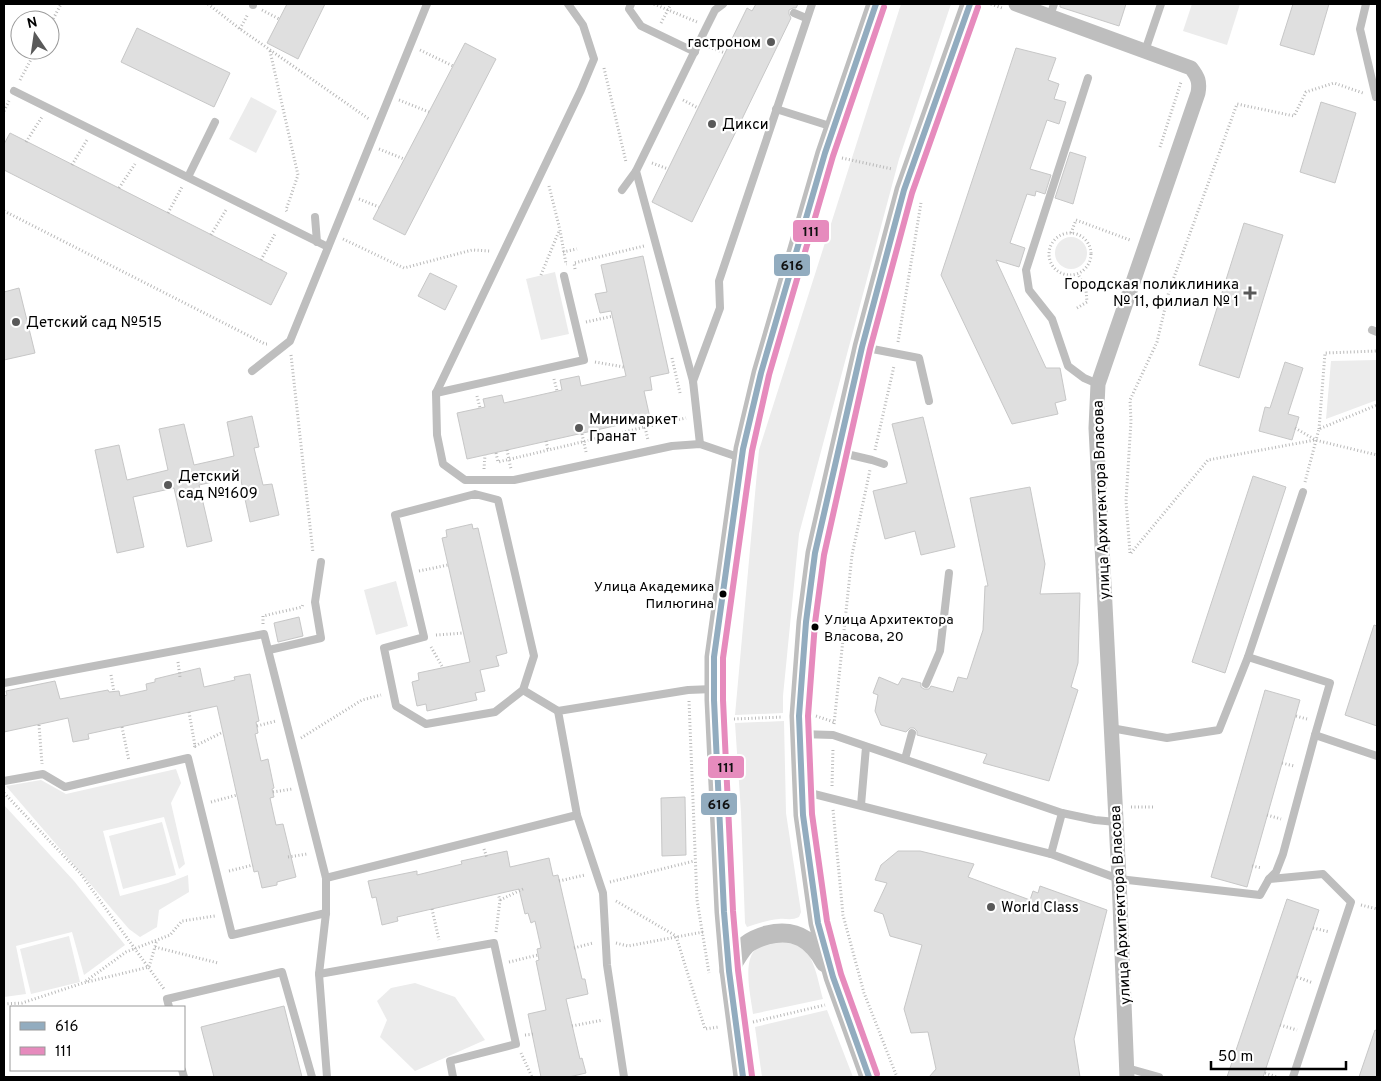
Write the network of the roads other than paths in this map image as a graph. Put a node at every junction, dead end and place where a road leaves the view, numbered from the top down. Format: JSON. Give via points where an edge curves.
{"nodes":[{"id":1,"x":427,"y":4,"type":"edge"},
{"id":2,"x":568,"y":4,"type":"edge"},
{"id":3,"x":631,"y":4,"type":"edge"},
{"id":4,"x":723,"y":4,"type":"edge"},
{"id":5,"x":812,"y":4,"type":"edge"},
{"id":6,"x":876,"y":4,"type":"edge"},
{"id":7,"x":970,"y":4,"type":"edge"},
{"id":8,"x":1016,"y":4,"type":"edge"},
{"id":9,"x":1161,"y":4,"type":"edge"},
{"id":10,"x":1366,"y":4,"type":"edge"},
{"id":11,"x":714,"y":7,"type":"edge"},
{"id":12,"x":1052,"y":10,"type":"edge"},
{"id":13,"x":794,"y":13,"type":"dead end"},
{"id":14,"x":806,"y":18,"type":"junction"},
{"id":15,"x":1145,"y":51,"type":"junction"},
{"id":16,"x":695,"y":52,"type":"junction"},
{"id":17,"x":1088,"y":78,"type":"dead end"},
{"id":18,"x":14,"y":90,"type":"road end"},
{"id":19,"x":1376,"y":97,"type":"road end"},
{"id":20,"x":776,"y":109,"type":"junction"},
{"id":21,"x":215,"y":122,"type":"dead end"},
{"id":22,"x":833,"y":127,"type":"junction"},
{"id":23,"x":636,"y":171,"type":"junction"},
{"id":24,"x":188,"y":177,"type":"junction"},
{"id":25,"x":622,"y":190,"type":"dead end"},
{"id":26,"x":315,"y":217,"type":"dead end"},
{"id":27,"x":317,"y":242,"type":"junction"},
{"id":28,"x":328,"y":247,"type":"junction"},
{"id":29,"x":564,"y":276,"type":"dead end"},
{"id":30,"x":862,"y":347,"type":"junction"},
{"id":31,"x":252,"y":371,"type":"dead end"},
{"id":32,"x":693,"y":381,"type":"junction"},
{"id":33,"x":1098,"y":384,"type":"junction"},
{"id":34,"x":436,"y":393,"type":"junction"},
{"id":35,"x":929,"y":402,"type":"dead end"},
{"id":36,"x":700,"y":444,"type":"junction"},
{"id":37,"x":838,"y":452,"type":"junction"},
{"id":38,"x":741,"y":458,"type":"junction"},
{"id":39,"x":884,"y":464,"type":"dead end"},
{"id":40,"x":1302,"y":492,"type":"road end"},
{"id":41,"x":318,"y":561,"type":"road end"},
{"id":42,"x":949,"y":573,"type":"dead end"},
{"id":43,"x":269,"y":650,"type":"junction"},
{"id":44,"x":1248,"y":657,"type":"junction"},
{"id":45,"x":4,"y":683,"type":"edge"},
{"id":46,"x":926,"y":684,"type":"dead end"},
{"id":47,"x":713,"y":689,"type":"junction"},
{"id":48,"x":523,"y":690,"type":"junction"},
{"id":49,"x":558,"y":711,"type":"junction"},
{"id":50,"x":1111,"y":728,"type":"junction"},
{"id":51,"x":912,"y":733,"type":"dead end"},
{"id":52,"x":800,"y":734,"type":"junction"},
{"id":53,"x":1315,"y":735,"type":"junction"},
{"id":54,"x":866,"y":747,"type":"junction"},
{"id":55,"x":1377,"y":756,"type":"edge"},
{"id":56,"x":905,"y":759,"type":"junction"},
{"id":57,"x":4,"y":781,"type":"edge"},
{"id":58,"x":801,"y":791,"type":"junction"},
{"id":59,"x":861,"y":805,"type":"junction"},
{"id":60,"x":1062,"y":813,"type":"junction"},
{"id":61,"x":577,"y":815,"type":"junction"},
{"id":62,"x":1116,"y":822,"type":"junction"},
{"id":63,"x":1052,"y":854,"type":"junction"},
{"id":64,"x":326,"y":878,"type":"junction"},
{"id":65,"x":1119,"y":879,"type":"junction"},
{"id":66,"x":1269,"y":879,"type":"junction"},
{"id":67,"x":326,"y":913,"type":"junction"},
{"id":68,"x":729,"y":971,"type":"junction"},
{"id":69,"x":319,"y":974,"type":"junction"},
{"id":70,"x":833,"y":977,"type":"junction"},
{"id":71,"x":168,"y":1003,"type":"edge"},
{"id":72,"x":1127,"y":1072,"type":"edge"},
{"id":73,"x":312,"y":1077,"type":"edge"},
{"id":74,"x":327,"y":1077,"type":"edge"},
{"id":75,"x":453,"y":1077,"type":"edge"},
{"id":76,"x":624,"y":1077,"type":"edge"},
{"id":77,"x":743,"y":1077,"type":"edge"},
{"id":78,"x":869,"y":1077,"type":"edge"},
{"id":79,"x":1159,"y":1077,"type":"edge"},
{"id":80,"x":1293,"y":1077,"type":"edge"}],
"edges":[{"from":1,"to":28,"type":"lane"},
{"from":2,"to":34,"type":"lane","via":[[583,25],[594,59]]},
{"from":3,"to":16,"type":"lane","via":[[629,8],[641,26]]},
{"from":4,"to":11,"type":"lane"},
{"from":5,"to":14,"type":"lane"},
{"from":6,"to":22,"type":"street"},
{"from":7,"to":30,"type":"street","via":[[909,178]]},
{"from":8,"to":12,"type":"street","name":"улица Архитектора Власова"},
{"from":9,"to":15,"type":"lane"},
{"from":10,"to":19,"type":"lane","via":[[1360,29]]},
{"from":11,"to":16,"type":"lane"},
{"from":12,"to":15,"type":"street","name":"улица Архитектора Власова"},
{"from":13,"to":14,"type":"lane"},
{"from":14,"to":20,"type":"lane"},
{"from":15,"to":33,"type":"street","name":"улица Архитектора Власова","via":[[1191,68],[1200,84]]},
{"from":16,"to":23,"type":"lane"},
{"from":17,"to":33,"type":"lane","via":[[1026,270],[1029,290],[1052,318],[1068,366]]},
{"from":18,"to":24,"type":"lane"},
{"from":20,"to":22,"type":"lane"},
{"from":20,"to":32,"type":"lane","via":[[719,281],[720,308]]},
{"from":21,"to":24,"type":"lane"},
{"from":22,"to":38,"type":"street","via":[[761,373]]},
{"from":23,"to":25,"type":"lane"},
{"from":23,"to":32,"type":"lane"},
{"from":24,"to":27,"type":"lane"},
{"from":26,"to":27,"type":"lane"},
{"from":27,"to":28,"type":"lane"},
{"from":28,"to":31,"type":"lane","via":[[290,342]]},
{"from":29,"to":34,"type":"lane","via":[[584,360]]},
{"from":30,"to":35,"type":"lane","via":[[918,358]]},
{"from":30,"to":37,"type":"street"},
{"from":32,"to":36,"type":"lane"},
{"from":33,"to":50,"type":"street","name":"улица Архитектора Власова","via":[[1096,428]]},
{"from":34,"to":36,"type":"lane","via":[[437,435],[443,464],[465,480],[514,480],[672,446]]},
{"from":36,"to":38,"type":"lane"},
{"from":37,"to":39,"type":"lane"},
{"from":37,"to":52,"type":"street","via":[[815,553],[806,622]]},
{"from":38,"to":47,"type":"street","via":[[714,657]]},
{"from":40,"to":44,"type":"lane"},
{"from":41,"to":43,"type":"lane","via":[[315,602],[321,638]]},
{"from":42,"to":46,"type":"lane","via":[[940,651]]},
{"from":43,"to":45,"type":"lane","via":[[264,634]]},
{"from":43,"to":64,"type":"lane"},
{"from":44,"to":50,"type":"lane","via":[[1218,730],[1167,738]]},
{"from":44,"to":53,"type":"lane","via":[[1330,683]]},
{"from":47,"to":49,"type":"lane","via":[[688,690]]},
{"from":47,"to":68,"type":"street"},
{"from":48,"to":48,"type":"lane","via":[[534,656],[498,500],[475,494],[395,516],[424,637],[384,648],[396,706],[426,724],[495,712]]},
{"from":48,"to":49,"type":"lane"},
{"from":49,"to":61,"type":"lane"},
{"from":50,"to":62,"type":"street","name":"улица Архитектора Власова"},
{"from":51,"to":56,"type":"lane"},
{"from":52,"to":54,"type":"lane","via":[[833,735]]},
{"from":52,"to":58,"type":"street"},
{"from":53,"to":55,"type":"lane"},
{"from":53,"to":66,"type":"lane","via":[[1283,854],[1276,872]]},
{"from":54,"to":56,"type":"lane"},
{"from":54,"to":59,"type":"lane"},
{"from":56,"to":60,"type":"lane"},
{"from":57,"to":67,"type":"lane","via":[[43,774],[65,787],[188,758],[232,935]]},
{"from":58,"to":59,"type":"lane"},
{"from":58,"to":70,"type":"street","via":[[818,922]]},
{"from":59,"to":63,"type":"lane"},
{"from":60,"to":62,"type":"lane"},
{"from":60,"to":63,"type":"lane"},
{"from":61,"to":64,"type":"lane"},
{"from":61,"to":76,"type":"lane","via":[[602,893],[607,965]]},
{"from":62,"to":65,"type":"street","name":"улица Архитектора Власова"},
{"from":63,"to":65,"type":"lane"},
{"from":64,"to":67,"type":"lane"},
{"from":65,"to":66,"type":"lane","via":[[1260,895]]},
{"from":65,"to":72,"type":"street","name":"улица Архитектора Власова"},
{"from":66,"to":80,"type":"lane","via":[[1323,874],[1351,902]]},
{"from":67,"to":69,"type":"lane"},
{"from":68,"to":70,"type":"street","via":[[748,944],[780,932],[806,940],[820,953]]},
{"from":68,"to":77,"type":"street"},
{"from":69,"to":74,"type":"lane"},
{"from":69,"to":75,"type":"lane","via":[[494,943],[516,1044],[450,1061]]},
{"from":70,"to":78,"type":"street"},
{"from":71,"to":73,"type":"lane","via":[[282,972]]},
{"from":72,"to":79,"type":"lane"}]}
